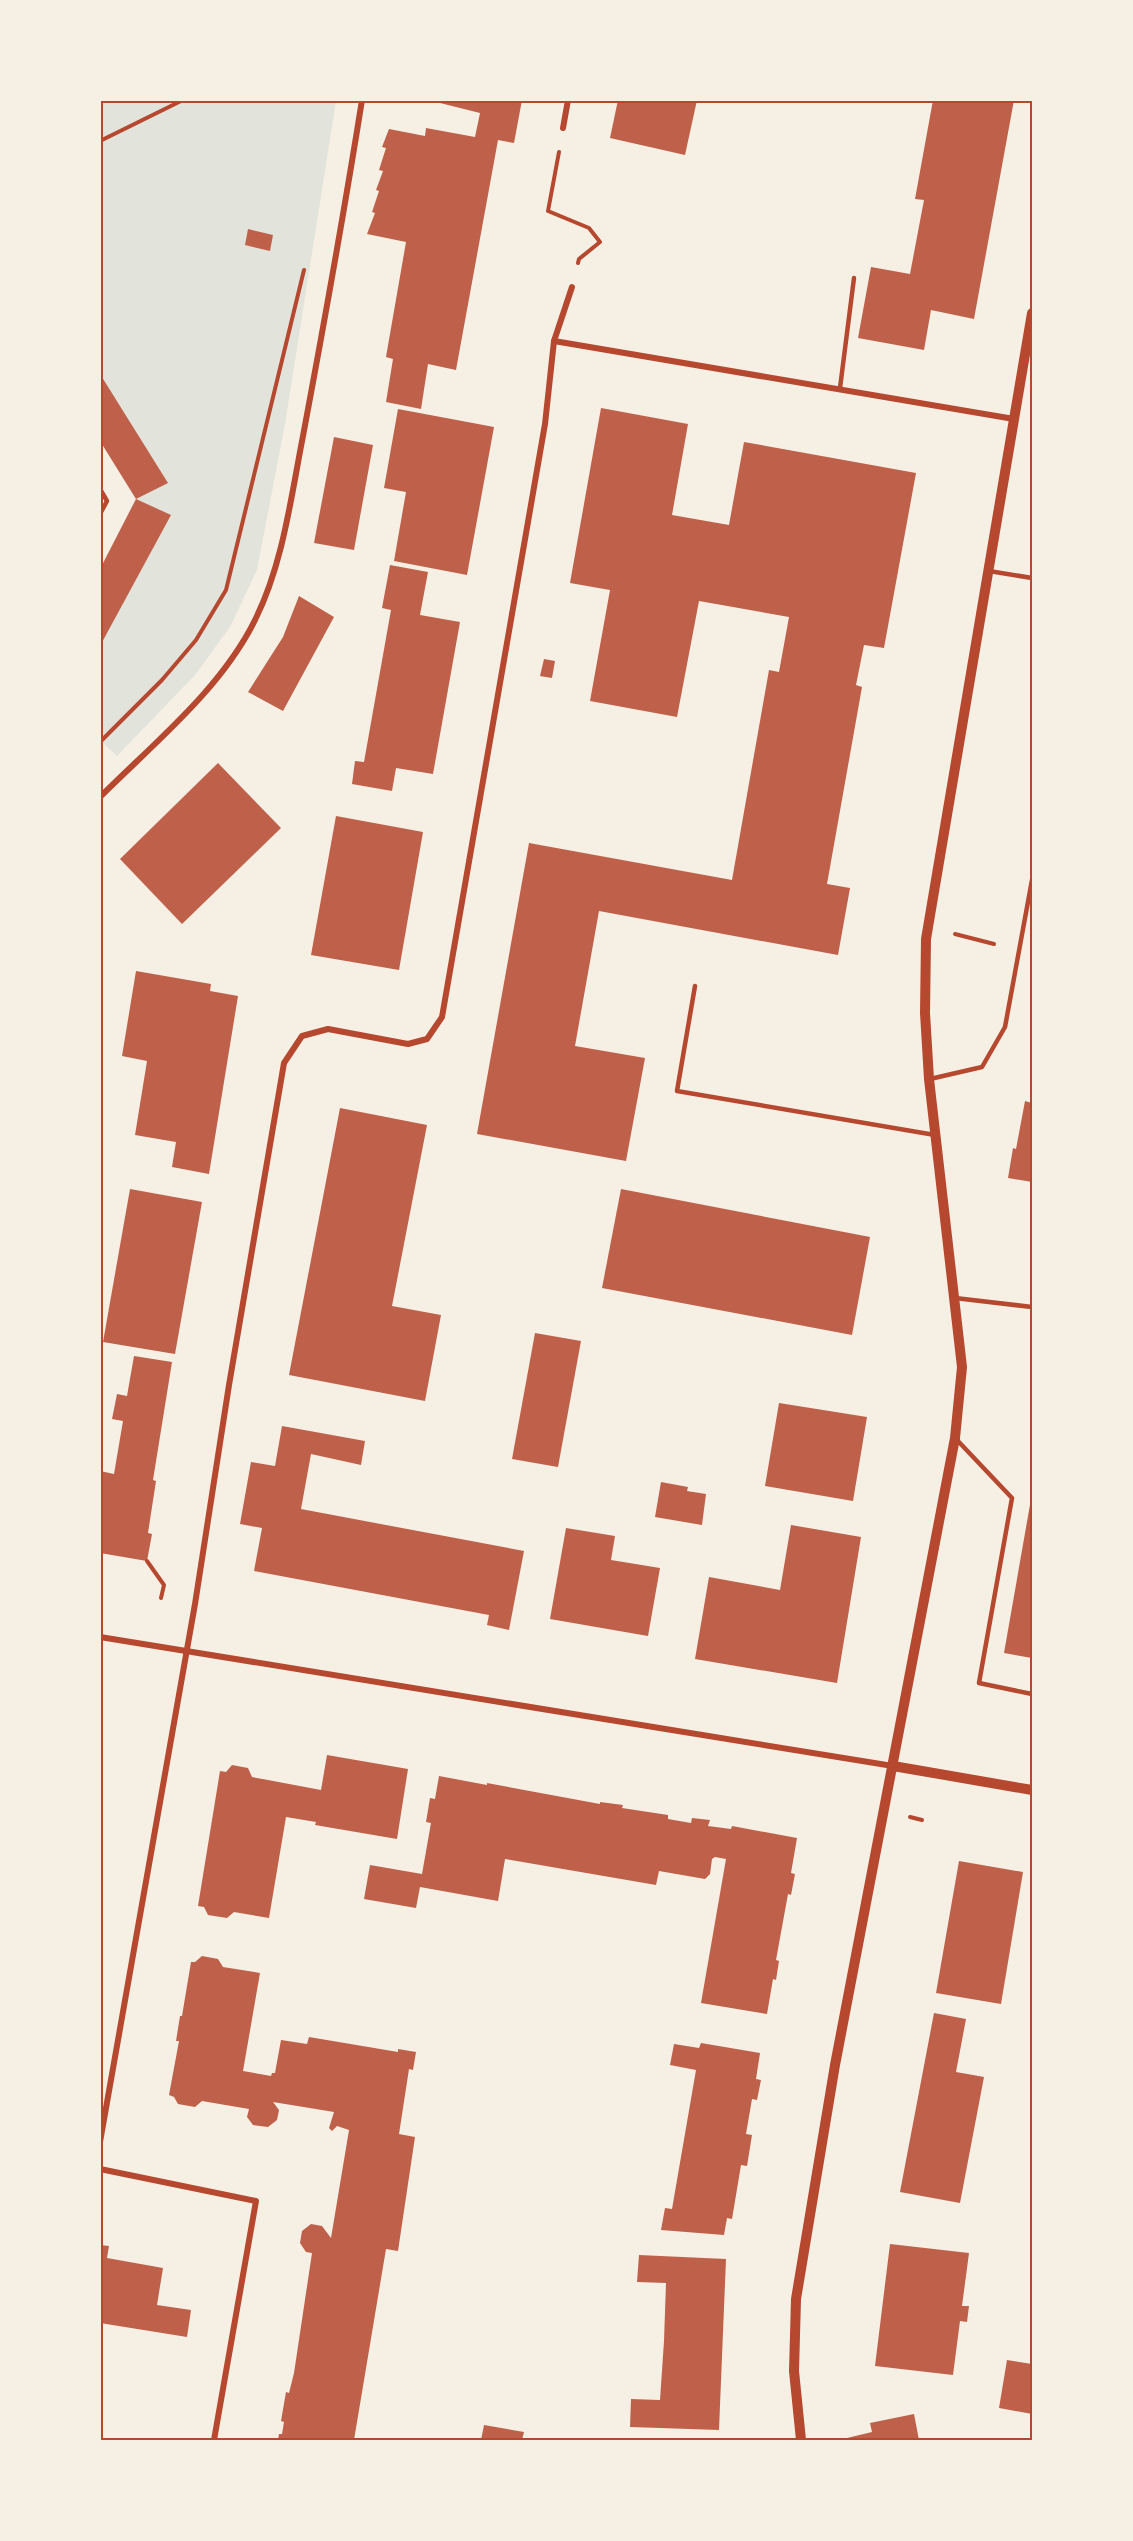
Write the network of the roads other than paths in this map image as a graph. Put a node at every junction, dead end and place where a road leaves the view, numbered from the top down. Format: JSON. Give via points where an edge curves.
{"nodes":[{"id":1,"x":362,"y":100,"type":"edge"},
{"id":2,"x":568,"y":100,"type":"edge"},
{"id":3,"x":563,"y":128,"type":"road end"},
{"id":4,"x":854,"y":278,"type":"dead end"},
{"id":5,"x":572,"y":286,"type":"road end"},
{"id":6,"x":1032,"y":313,"type":"edge"},
{"id":7,"x":554,"y":341,"type":"junction"},
{"id":8,"x":840,"y":388,"type":"junction"},
{"id":9,"x":1014,"y":419,"type":"junction"},
{"id":10,"x":100,"y":489,"type":"edge"},
{"id":11,"x":100,"y":514,"type":"edge"},
{"id":12,"x":989,"y":571,"type":"junction"},
{"id":13,"x":1032,"y":578,"type":"edge"},
{"id":14,"x":100,"y":797,"type":"edge"},
{"id":15,"x":1032,"y":880,"type":"edge"},
{"id":16,"x":695,"y":986,"type":"dead end"},
{"id":17,"x":929,"y":1079,"type":"junction"},
{"id":18,"x":934,"y":1135,"type":"junction"},
{"id":19,"x":956,"y":1298,"type":"junction"},
{"id":20,"x":1032,"y":1307,"type":"edge"},
{"id":21,"x":955,"y":1438,"type":"junction"},
{"id":22,"x":100,"y":1637,"type":"edge"},
{"id":23,"x":186,"y":1650,"type":"junction"},
{"id":24,"x":1032,"y":1694,"type":"edge"},
{"id":25,"x":893,"y":1766,"type":"junction"},
{"id":26,"x":1032,"y":1790,"type":"edge"},
{"id":27,"x":100,"y":2142,"type":"edge"},
{"id":28,"x":100,"y":2169,"type":"edge"},
{"id":29,"x":214,"y":2440,"type":"edge"},
{"id":30,"x":801,"y":2440,"type":"edge"}],
"edges":[{"from":1,"to":14,"type":"street","via":[[310,397],[271,583],[255,621],[210,687]]},
{"from":2,"to":3,"type":"street"},
{"from":4,"to":8,"type":"lane"},
{"from":5,"to":7,"type":"street"},
{"from":6,"to":9,"type":"street"},
{"from":7,"to":8,"type":"street"},
{"from":7,"to":23,"type":"street","via":[[545,424],[442,1017],[427,1039],[408,1044],[328,1029],[302,1036],[284,1063]]},
{"from":8,"to":9,"type":"street"},
{"from":9,"to":12,"type":"street"},
{"from":10,"to":11,"type":"lane","via":[[107,501]]},
{"from":12,"to":13,"type":"lane"},
{"from":12,"to":17,"type":"street","via":[[928,928],[925,1013]]},
{"from":15,"to":17,"type":"lane","via":[[1005,1027],[982,1067]]},
{"from":16,"to":18,"type":"lane","via":[[677,1091]]},
{"from":17,"to":18,"type":"street"},
{"from":18,"to":19,"type":"street"},
{"from":19,"to":20,"type":"lane"},
{"from":19,"to":21,"type":"street","via":[[962,1367]]},
{"from":21,"to":24,"type":"lane","via":[[1012,1498],[979,1683]]},
{"from":21,"to":25,"type":"street"},
{"from":22,"to":23,"type":"street"},
{"from":23,"to":25,"type":"street"},
{"from":23,"to":27,"type":"street"},
{"from":25,"to":26,"type":"street"},
{"from":25,"to":30,"type":"street","via":[[835,2066],[796,2299],[794,2371]]},
{"from":28,"to":29,"type":"street","via":[[256,2201]]}]}
